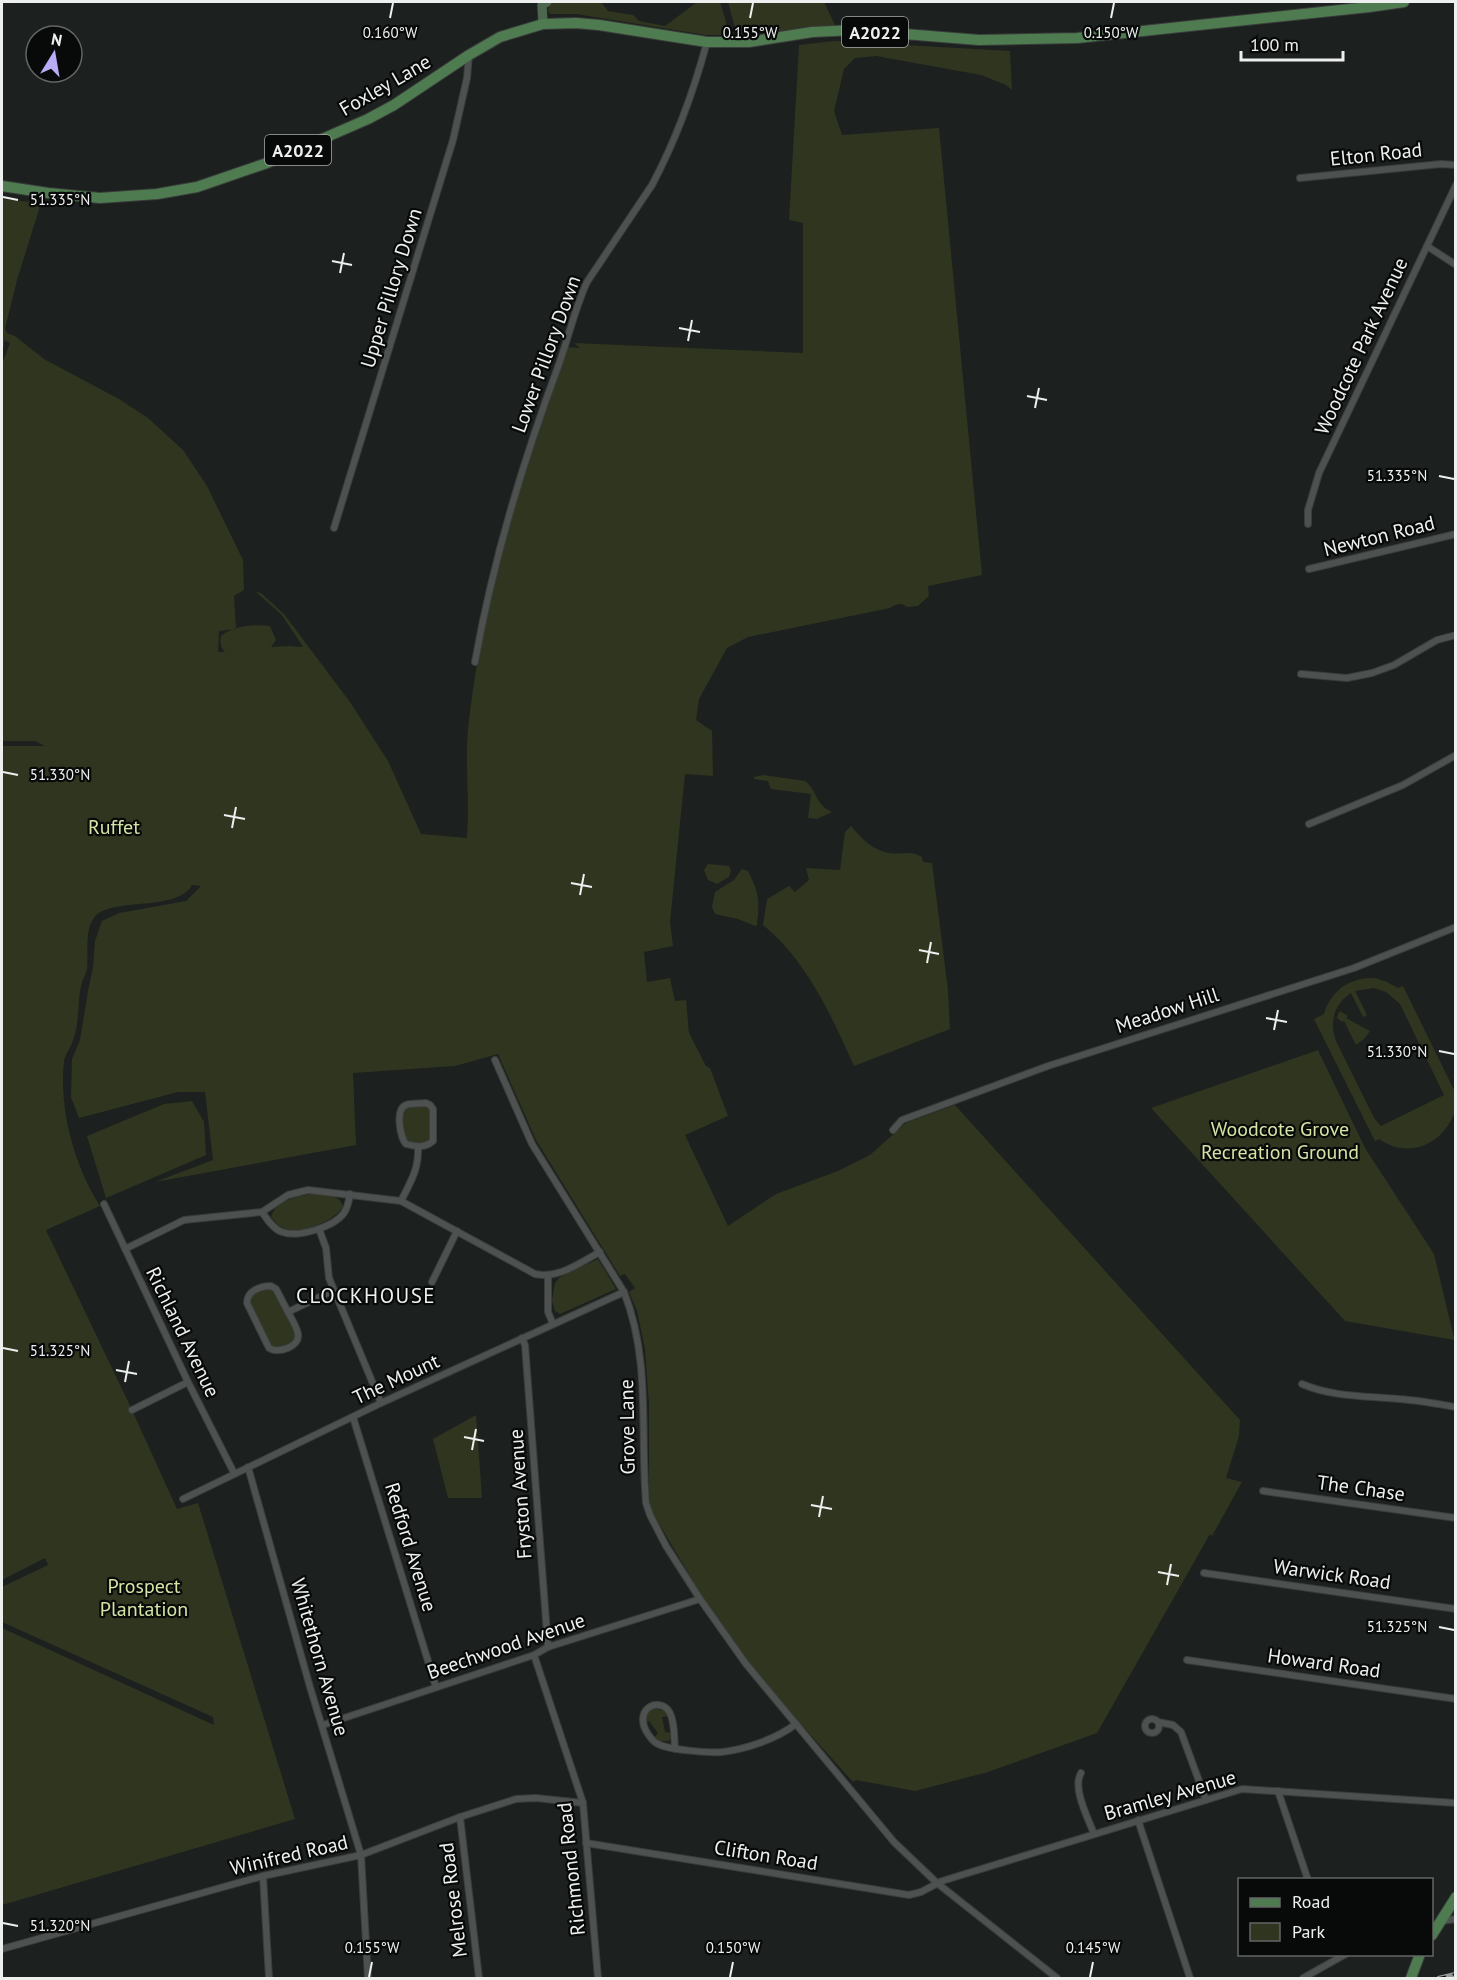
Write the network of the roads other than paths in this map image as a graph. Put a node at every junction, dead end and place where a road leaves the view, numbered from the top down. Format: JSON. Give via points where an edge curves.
{"nodes":[{"id":1,"x":547,"y":2,"type":"edge"},
{"id":2,"x":1404,"y":2,"type":"edge"},
{"id":3,"x":543,"y":24,"type":"junction"},
{"id":4,"x":707,"y":42,"type":"junction"},
{"id":5,"x":469,"y":55,"type":"junction"},
{"id":6,"x":1455,"y":165,"type":"edge"},
{"id":7,"x":1300,"y":178,"type":"dead end"},
{"id":8,"x":1455,"y":185,"type":"edge"},
{"id":9,"x":2,"y":186,"type":"edge"},
{"id":10,"x":1427,"y":246,"type":"junction"},
{"id":11,"x":1455,"y":265,"type":"edge"},
{"id":12,"x":1308,"y":524,"type":"dead end"},
{"id":13,"x":334,"y":528,"type":"dead end"},
{"id":14,"x":1455,"y":534,"type":"edge"},
{"id":15,"x":1309,"y":569,"type":"dead end"},
{"id":16,"x":1455,"y":635,"type":"edge"},
{"id":17,"x":475,"y":662,"type":"dead end"},
{"id":18,"x":1301,"y":674,"type":"dead end"},
{"id":19,"x":1455,"y":755,"type":"edge"},
{"id":20,"x":1309,"y":824,"type":"dead end"},
{"id":21,"x":1455,"y":927,"type":"edge"},
{"id":22,"x":495,"y":1060,"type":"dead end"},
{"id":23,"x":892,"y":1130,"type":"dead end"},
{"id":24,"x":418,"y":1147,"type":"junction"},
{"id":25,"x":350,"y":1194,"type":"junction"},
{"id":26,"x":401,"y":1201,"type":"junction"},
{"id":27,"x":104,"y":1204,"type":"dead end"},
{"id":28,"x":262,"y":1212,"type":"junction"},
{"id":29,"x":319,"y":1229,"type":"junction"},
{"id":30,"x":457,"y":1231,"type":"junction"},
{"id":31,"x":125,"y":1249,"type":"junction"},
{"id":32,"x":600,"y":1252,"type":"junction"},
{"id":33,"x":548,"y":1277,"type":"junction"},
{"id":34,"x":432,"y":1282,"type":"dead end"},
{"id":35,"x":334,"y":1290,"type":"junction"},
{"id":36,"x":624,"y":1292,"type":"junction"},
{"id":37,"x":288,"y":1312,"type":"junction"},
{"id":38,"x":553,"y":1324,"type":"junction"},
{"id":39,"x":522,"y":1338,"type":"junction"},
{"id":40,"x":188,"y":1383,"type":"junction"},
{"id":41,"x":1302,"y":1384,"type":"dead end"},
{"id":42,"x":381,"y":1403,"type":"junction"},
{"id":43,"x":1455,"y":1407,"type":"edge"},
{"id":44,"x":132,"y":1410,"type":"dead end"},
{"id":45,"x":353,"y":1417,"type":"junction"},
{"id":46,"x":248,"y":1467,"type":"junction"},
{"id":47,"x":234,"y":1473,"type":"junction"},
{"id":48,"x":1263,"y":1491,"type":"dead end"},
{"id":49,"x":183,"y":1499,"type":"dead end"},
{"id":50,"x":1455,"y":1518,"type":"edge"},
{"id":51,"x":1204,"y":1573,"type":"dead end"},
{"id":52,"x":700,"y":1599,"type":"junction"},
{"id":53,"x":1455,"y":1609,"type":"edge"},
{"id":54,"x":548,"y":1647,"type":"junction"},
{"id":55,"x":534,"y":1654,"type":"junction"},
{"id":56,"x":1187,"y":1660,"type":"dead end"},
{"id":57,"x":436,"y":1687,"type":"junction"},
{"id":58,"x":1455,"y":1699,"type":"edge"},
{"id":59,"x":1158,"y":1722,"type":"dead end"},
{"id":60,"x":796,"y":1724,"type":"junction"},
{"id":61,"x":323,"y":1725,"type":"junction"},
{"id":62,"x":675,"y":1749,"type":"junction"},
{"id":63,"x":1081,"y":1773,"type":"dead end"},
{"id":64,"x":1278,"y":1791,"type":"junction"},
{"id":65,"x":1206,"y":1800,"type":"junction"},
{"id":66,"x":583,"y":1803,"type":"junction"},
{"id":67,"x":1455,"y":1803,"type":"edge"},
{"id":68,"x":460,"y":1817,"type":"junction"},
{"id":69,"x":1138,"y":1820,"type":"junction"},
{"id":70,"x":1094,"y":1834,"type":"junction"},
{"id":71,"x":586,"y":1843,"type":"junction"},
{"id":72,"x":361,"y":1855,"type":"junction"},
{"id":73,"x":263,"y":1876,"type":"junction"},
{"id":74,"x":1307,"y":1878,"type":"edge"},
{"id":75,"x":938,"y":1883,"type":"junction"},
{"id":76,"x":1455,"y":1897,"type":"edge"},
{"id":77,"x":1455,"y":1919,"type":"edge"},
{"id":78,"x":1440,"y":1921,"type":"junction"},
{"id":79,"x":1433,"y":1931,"type":"edge"},
{"id":80,"x":2,"y":1948,"type":"edge"},
{"id":81,"x":1419,"y":1956,"type":"edge"},
{"id":82,"x":1334,"y":1957,"type":"edge"},
{"id":83,"x":266,"y":1978,"type":"edge"},
{"id":84,"x":368,"y":1978,"type":"edge"},
{"id":85,"x":479,"y":1978,"type":"edge"},
{"id":86,"x":598,"y":1978,"type":"edge"},
{"id":87,"x":1057,"y":1978,"type":"edge"},
{"id":88,"x":1190,"y":1978,"type":"edge"},
{"id":89,"x":1303,"y":1978,"type":"edge"},
{"id":90,"x":1411,"y":1978,"type":"edge"}],
"edges":[{"from":1,"to":3,"type":"street","via":[[542,5]]},
{"from":2,"to":4,"type":"main road","number":"A2022","via":[[1077,38],[979,40],[855,30],[749,42]]},
{"from":3,"to":4,"type":"main road","number":"A2022","via":[[599,25]]},
{"from":3,"to":5,"type":"main road","name":"Foxley Lane","number":"A2022","via":[[501,37]]},
{"from":4,"to":17,"type":"street","name":"Lower Pillory Down","via":[[660,171],[580,296],[535,428],[497,559]]},
{"from":5,"to":9,"type":"main road","name":"Foxley Lane","number":"A2022","via":[[368,119],[259,166],[197,186],[157,194],[100,198]]},
{"from":5,"to":13,"type":"street","name":"Upper Pillory Down","via":[[453,140]]},
{"from":6,"to":7,"type":"street","name":"Elton Road"},
{"from":8,"to":10,"type":"street","name":"Woodcote Park Avenue"},
{"from":10,"to":11,"type":"street"},
{"from":10,"to":12,"type":"street","name":"Woodcote Park Avenue","via":[[1319,474],[1308,510]]},
{"from":14,"to":15,"type":"street","name":"Newton Road"},
{"from":16,"to":18,"type":"street","via":[[1372,673],[1347,678]]},
{"from":19,"to":20,"type":"street","via":[[1403,785]]},
{"from":21,"to":23,"type":"street","name":"Meadow Hill","via":[[1354,968],[1048,1066],[902,1120]]},
{"from":22,"to":32,"type":"street","name":"Grove Lane","via":[[532,1144]]},
{"from":24,"to":24,"type":"street","via":[[401,1138],[400,1113],[406,1105],[426,1103],[433,1109],[434,1136],[429,1144]]},
{"from":24,"to":26,"type":"street","via":[[414,1177]]},
{"from":25,"to":26,"type":"street"},
{"from":25,"to":28,"type":"street","via":[[308,1190],[288,1195]]},
{"from":25,"to":29,"type":"street","via":[[343,1214]]},
{"from":26,"to":30,"type":"street"},
{"from":27,"to":31,"type":"street","name":"Richland Avenue"},
{"from":28,"to":29,"type":"street","via":[[279,1232]]},
{"from":28,"to":31,"type":"street","via":[[184,1220]]},
{"from":29,"to":35,"type":"street"},
{"from":30,"to":33,"type":"street","via":[[535,1274]]},
{"from":30,"to":34,"type":"street"},
{"from":31,"to":40,"type":"street","name":"Richland Avenue"},
{"from":32,"to":33,"type":"street"},
{"from":32,"to":36,"type":"street","name":"Grove Lane"},
{"from":33,"to":38,"type":"street","via":[[548,1312]]},
{"from":35,"to":37,"type":"street"},
{"from":35,"to":42,"type":"street"},
{"from":36,"to":38,"type":"street","name":"The Mount"},
{"from":36,"to":52,"type":"street","name":"Grove Lane","via":[[637,1330],[643,1378],[646,1503],[666,1545]]},
{"from":37,"to":37,"type":"street","via":[[298,1340],[274,1352],[247,1303],[249,1293],[271,1286]]},
{"from":38,"to":39,"type":"street","name":"The Mount"},
{"from":39,"to":42,"type":"street","name":"The Mount"},
{"from":39,"to":54,"type":"street","name":"Fryston Avenue"},
{"from":40,"to":44,"type":"street"},
{"from":40,"to":47,"type":"street","name":"Richland Avenue"},
{"from":41,"to":43,"type":"street","via":[[1315,1390]]},
{"from":42,"to":45,"type":"street","name":"The Mount"},
{"from":45,"to":46,"type":"street","name":"The Mount"},
{"from":45,"to":57,"type":"street","name":"Redford Avenue"},
{"from":46,"to":47,"type":"street","name":"The Mount"},
{"from":46,"to":61,"type":"street","name":"Whitethorn Avenue"},
{"from":47,"to":49,"type":"street","name":"The Mount"},
{"from":48,"to":50,"type":"street","name":"The Chase"},
{"from":51,"to":53,"type":"street","name":"Warwick Road"},
{"from":52,"to":54,"type":"street","name":"Beechwood Avenue"},
{"from":52,"to":60,"type":"street","name":"Grove Lane","via":[[746,1664]]},
{"from":54,"to":55,"type":"street","name":"Beechwood Avenue"},
{"from":55,"to":57,"type":"street","name":"Beechwood Avenue"},
{"from":55,"to":66,"type":"street","name":"Richmond Road"},
{"from":56,"to":58,"type":"street","name":"Howard Road"},
{"from":57,"to":61,"type":"street","name":"Beechwood Avenue"},
{"from":59,"to":65,"type":"street","via":[[1173,1725],[1181,1732]]},
{"from":60,"to":62,"type":"street","via":[[778,1736],[722,1752]]},
{"from":60,"to":75,"type":"street","name":"Grove Lane","via":[[894,1842]]},
{"from":61,"to":72,"type":"street","name":"Whitethorn Avenue"},
{"from":62,"to":62,"type":"street","via":[[657,1744],[649,1737],[642,1717],[651,1705],[669,1710]]},
{"from":63,"to":70,"type":"street","via":[[1078,1790]]},
{"from":64,"to":65,"type":"street","name":"Bramley Avenue","via":[[1242,1789]]},
{"from":64,"to":67,"type":"street","name":"Bramley Avenue"},
{"from":64,"to":74,"type":"street"},
{"from":65,"to":69,"type":"street","name":"Bramley Avenue"},
{"from":66,"to":68,"type":"street","name":"Winifred Road","via":[[516,1799]]},
{"from":66,"to":71,"type":"street","name":"Richmond Road"},
{"from":68,"to":72,"type":"street","name":"Winifred Road"},
{"from":68,"to":85,"type":"street","name":"Melrose Road"},
{"from":69,"to":70,"type":"street","name":"Bramley Avenue"},
{"from":69,"to":88,"type":"street"},
{"from":70,"to":75,"type":"street","name":"Bramley Avenue"},
{"from":71,"to":75,"type":"street","name":"Clifton Road","via":[[903,1894],[915,1894]]},
{"from":71,"to":86,"type":"street","name":"Richmond Road"},
{"from":72,"to":73,"type":"street","name":"Winifred Road"},
{"from":72,"to":84,"type":"street","name":"Whitethorn Avenue"},
{"from":73,"to":80,"type":"street","name":"Winifred Road"},
{"from":73,"to":83,"type":"street"},
{"from":75,"to":87,"type":"street","name":"Grove Lane"},
{"from":76,"to":78,"type":"main road"},
{"from":77,"to":78,"type":"street"},
{"from":78,"to":79,"type":"main road"},
{"from":81,"to":90,"type":"main road"},
{"from":82,"to":89,"type":"street"}]}
